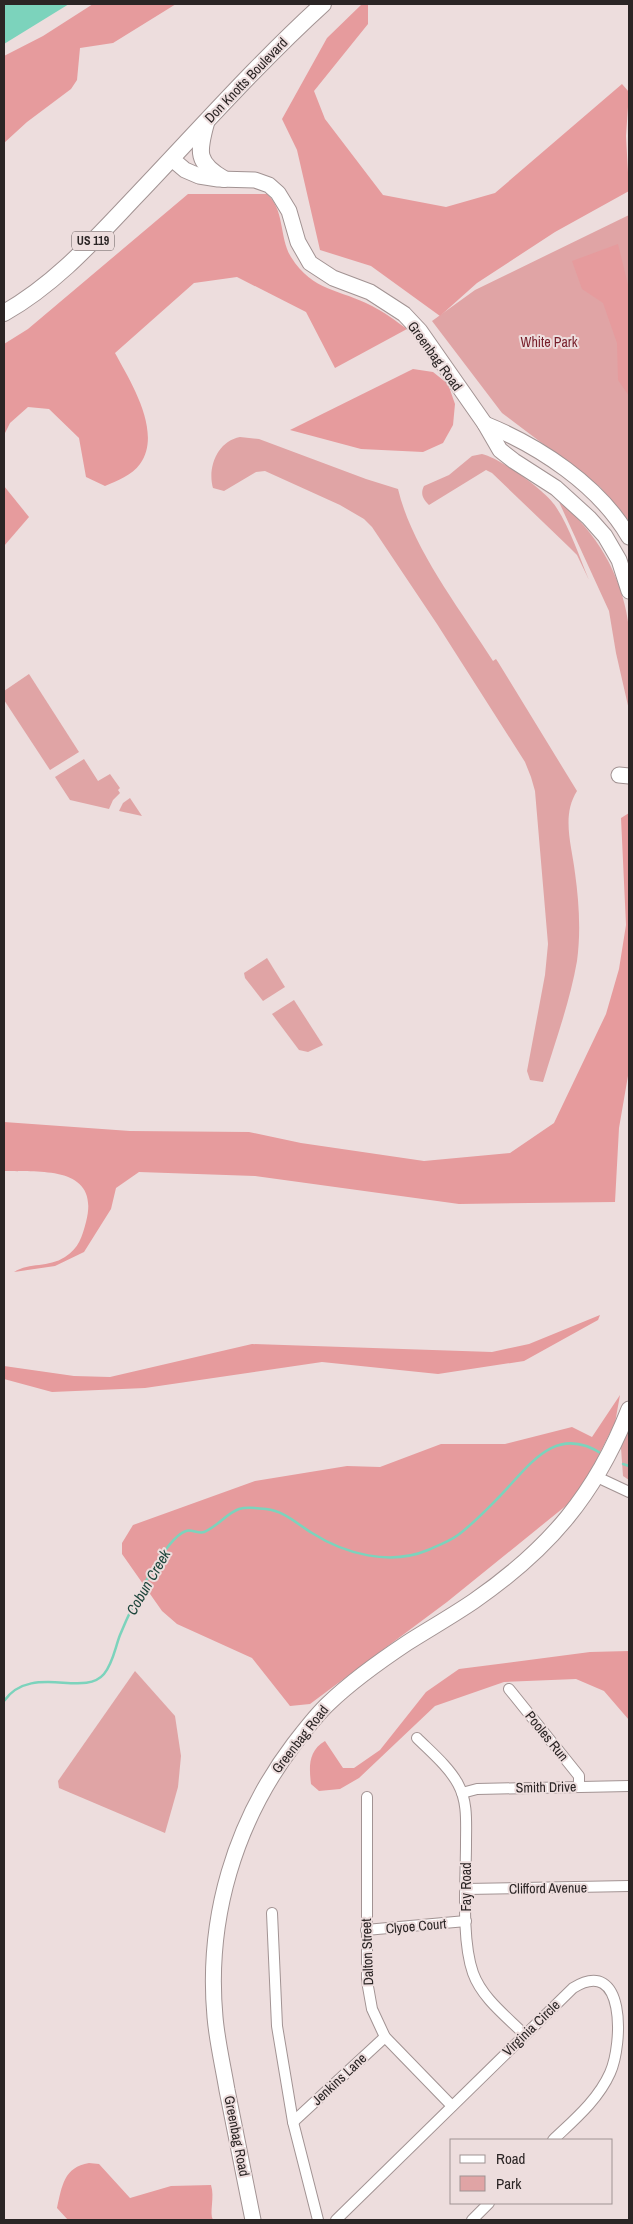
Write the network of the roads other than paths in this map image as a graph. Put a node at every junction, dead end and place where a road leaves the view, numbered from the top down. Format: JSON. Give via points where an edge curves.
{"nodes":[{"id":1,"x":323,"y":4,"type":"edge"},
{"id":2,"x":207,"y":120,"type":"junction"},
{"id":3,"x":172,"y":159,"type":"junction"},
{"id":4,"x":224,"y":179,"type":"junction"},
{"id":5,"x":4,"y":313,"type":"edge"},
{"id":6,"x":485,"y":424,"type":"junction"},
{"id":7,"x":629,"y":537,"type":"edge"},
{"id":8,"x":629,"y":591,"type":"edge"},
{"id":9,"x":629,"y":1409,"type":"edge"},
{"id":10,"x":597,"y":1477,"type":"junction"},
{"id":11,"x":629,"y":1492,"type":"edge"},
{"id":12,"x":509,"y":1689,"type":"dead end"},
{"id":13,"x":417,"y":1738,"type":"dead end"},
{"id":14,"x":629,"y":1786,"type":"edge"},
{"id":15,"x":579,"y":1787,"type":"junction"},
{"id":16,"x":462,"y":1793,"type":"junction"},
{"id":17,"x":367,"y":1797,"type":"dead end"},
{"id":18,"x":629,"y":1886,"type":"edge"},
{"id":19,"x":466,"y":1889,"type":"junction"},
{"id":20,"x":272,"y":1913,"type":"dead end"},
{"id":21,"x":466,"y":1921,"type":"junction"},
{"id":22,"x":366,"y":1930,"type":"junction"},
{"id":23,"x":524,"y":2034,"type":"junction"},
{"id":24,"x":385,"y":2037,"type":"junction"},
{"id":25,"x":452,"y":2106,"type":"junction"},
{"id":26,"x":293,"y":2122,"type":"junction"},
{"id":27,"x":554,"y":2139,"type":"edge"},
{"id":28,"x":489,"y":2204,"type":"edge"},
{"id":29,"x":253,"y":2220,"type":"edge"},
{"id":30,"x":318,"y":2220,"type":"edge"},
{"id":31,"x":336,"y":2220,"type":"edge"},
{"id":32,"x":472,"y":2220,"type":"edge"}],
"edges":[{"from":1,"to":2,"type":"main road","name":"Don Knotts Boulevard","number":"US 119","via":[[271,52]]},
{"from":2,"to":3,"type":"main road","name":"Don Knotts Boulevard","number":"US 119"},
{"from":2,"to":4,"type":"main road","via":[[201,139],[201,157],[210,171]]},
{"from":3,"to":4,"type":"main road","name":"Greenbag Road","via":[[199,176]]},
{"from":3,"to":5,"type":"main road","number":"US 119","via":[[83,252],[25,300]]},
{"from":4,"to":6,"type":"main road","name":"Greenbag Road","via":[[255,180],[269,185],[278,193],[289,211],[298,242],[310,263],[333,278],[370,292],[404,314],[420,331]]},
{"from":6,"to":7,"type":"main road","via":[[506,433],[574,476]]},
{"from":6,"to":8,"type":"main road","name":"Greenbag Road","via":[[500,450],[556,488],[589,518],[619,560]]},
{"from":9,"to":10,"type":"main road","name":"Greenbag Road"},
{"from":10,"to":11,"type":"street"},
{"from":10,"to":29,"type":"main road","name":"Greenbag Road","via":[[563,1524],[514,1571],[380,1662],[328,1704],[281,1760],[250,1814],[236,1847],[224,1891],[216,1931],[214,1973],[220,2050]]},
{"from":12,"to":15,"type":"street","name":"Pooles Run","via":[[579,1776]]},
{"from":13,"to":16,"type":"street","name":"Fay Road","via":[[450,1772]]},
{"from":14,"to":15,"type":"street","name":"Smith Drive"},
{"from":15,"to":16,"type":"street","name":"Smith Drive","via":[[477,1789]]},
{"from":16,"to":19,"type":"street","name":"Fay Road","via":[[466,1815]]},
{"from":17,"to":22,"type":"street","name":"Dalton Street"},
{"from":18,"to":19,"type":"street","name":"Clifford Avenue"},
{"from":19,"to":21,"type":"street","name":"Fay Road"},
{"from":20,"to":26,"type":"street","via":[[277,2026]]},
{"from":21,"to":22,"type":"street","name":"Clyoe Court"},
{"from":21,"to":23,"type":"street","name":"Fay Road","via":[[469,1958],[478,1984]]},
{"from":22,"to":24,"type":"street","name":"Dalton Street","via":[[368,1988],[372,2009]]},
{"from":23,"to":25,"type":"street","name":"Virginia Circle"},
{"from":23,"to":27,"type":"street","name":"Virginia Circle","via":[[583,1982],[602,1983],[615,1999],[618,2039],[611,2070],[596,2097]]},
{"from":24,"to":25,"type":"street","name":"Dalton Street"},
{"from":24,"to":26,"type":"street","name":"Jenkins Lane"},
{"from":25,"to":31,"type":"street","name":"Virginia Circle"},
{"from":26,"to":30,"type":"street"},
{"from":28,"to":32,"type":"street"}]}
